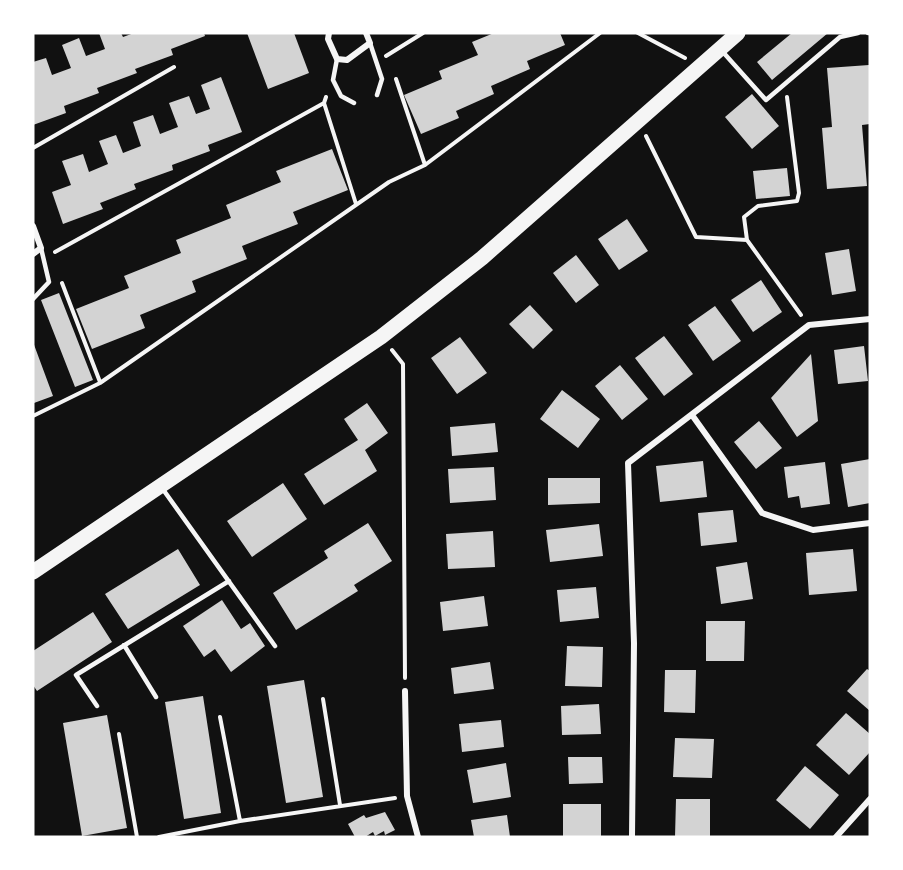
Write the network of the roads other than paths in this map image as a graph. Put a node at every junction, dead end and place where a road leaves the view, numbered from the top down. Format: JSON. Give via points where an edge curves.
{"nodes":[{"id":1,"x":329,"y":33,"type":"edge"},
{"id":2,"x":366,"y":33,"type":"edge"},
{"id":3,"x":738,"y":33,"type":"edge"},
{"id":4,"x":858,"y":33,"type":"edge"},
{"id":5,"x":370,"y":43,"type":"junction"},
{"id":6,"x":721,"y":49,"type":"junction"},
{"id":7,"x":337,"y":59,"type":"junction"},
{"id":8,"x":377,"y":95,"type":"dead end"},
{"id":9,"x":354,"y":103,"type":"dead end"},
{"id":10,"x":33,"y":226,"type":"edge"},
{"id":11,"x":41,"y":248,"type":"junction"},
{"id":12,"x":33,"y":254,"type":"edge"},
{"id":13,"x":33,"y":299,"type":"edge"},
{"id":14,"x":870,"y":319,"type":"edge"},
{"id":15,"x":692,"y":416,"type":"junction"},
{"id":16,"x":161,"y":486,"type":"junction"},
{"id":17,"x":870,"y":523,"type":"edge"},
{"id":18,"x":33,"y":572,"type":"edge"},
{"id":19,"x":229,"y":581,"type":"junction"},
{"id":20,"x":124,"y":645,"type":"junction"},
{"id":21,"x":274,"y":646,"type":"dead end"},
{"id":22,"x":405,"y":691,"type":"road end"},
{"id":23,"x":156,"y":697,"type":"dead end"},
{"id":24,"x":97,"y":706,"type":"dead end"},
{"id":25,"x":870,"y":799,"type":"edge"},
{"id":26,"x":418,"y":837,"type":"edge"},
{"id":27,"x":632,"y":837,"type":"edge"},
{"id":28,"x":836,"y":837,"type":"edge"}],
"edges":[{"from":1,"to":7,"type":"street"},
{"from":2,"to":5,"type":"street"},
{"from":3,"to":6,"type":"main road"},
{"from":4,"to":6,"type":"lane","via":[[840,37],[766,100]]},
{"from":5,"to":7,"type":"street","via":[[347,60]]},
{"from":5,"to":8,"type":"lane","via":[[382,79]]},
{"from":6,"to":16,"type":"main road","via":[[482,258],[381,337]]},
{"from":7,"to":9,"type":"lane","via":[[333,80],[341,96]]},
{"from":10,"to":11,"type":"street"},
{"from":11,"to":12,"type":"street"},
{"from":11,"to":13,"type":"lane","via":[[49,282]]},
{"from":14,"to":15,"type":"street","via":[[809,325]]},
{"from":15,"to":17,"type":"street","via":[[762,513],[813,530]]},
{"from":15,"to":27,"type":"street","via":[[628,463],[634,643]]},
{"from":16,"to":18,"type":"main road"},
{"from":16,"to":19,"type":"lane"},
{"from":19,"to":20,"type":"lane"},
{"from":19,"to":21,"type":"lane"},
{"from":20,"to":23,"type":"lane"},
{"from":20,"to":24,"type":"lane","via":[[76,675]]},
{"from":22,"to":26,"type":"street","via":[[407,796]]},
{"from":25,"to":28,"type":"street"}]}
